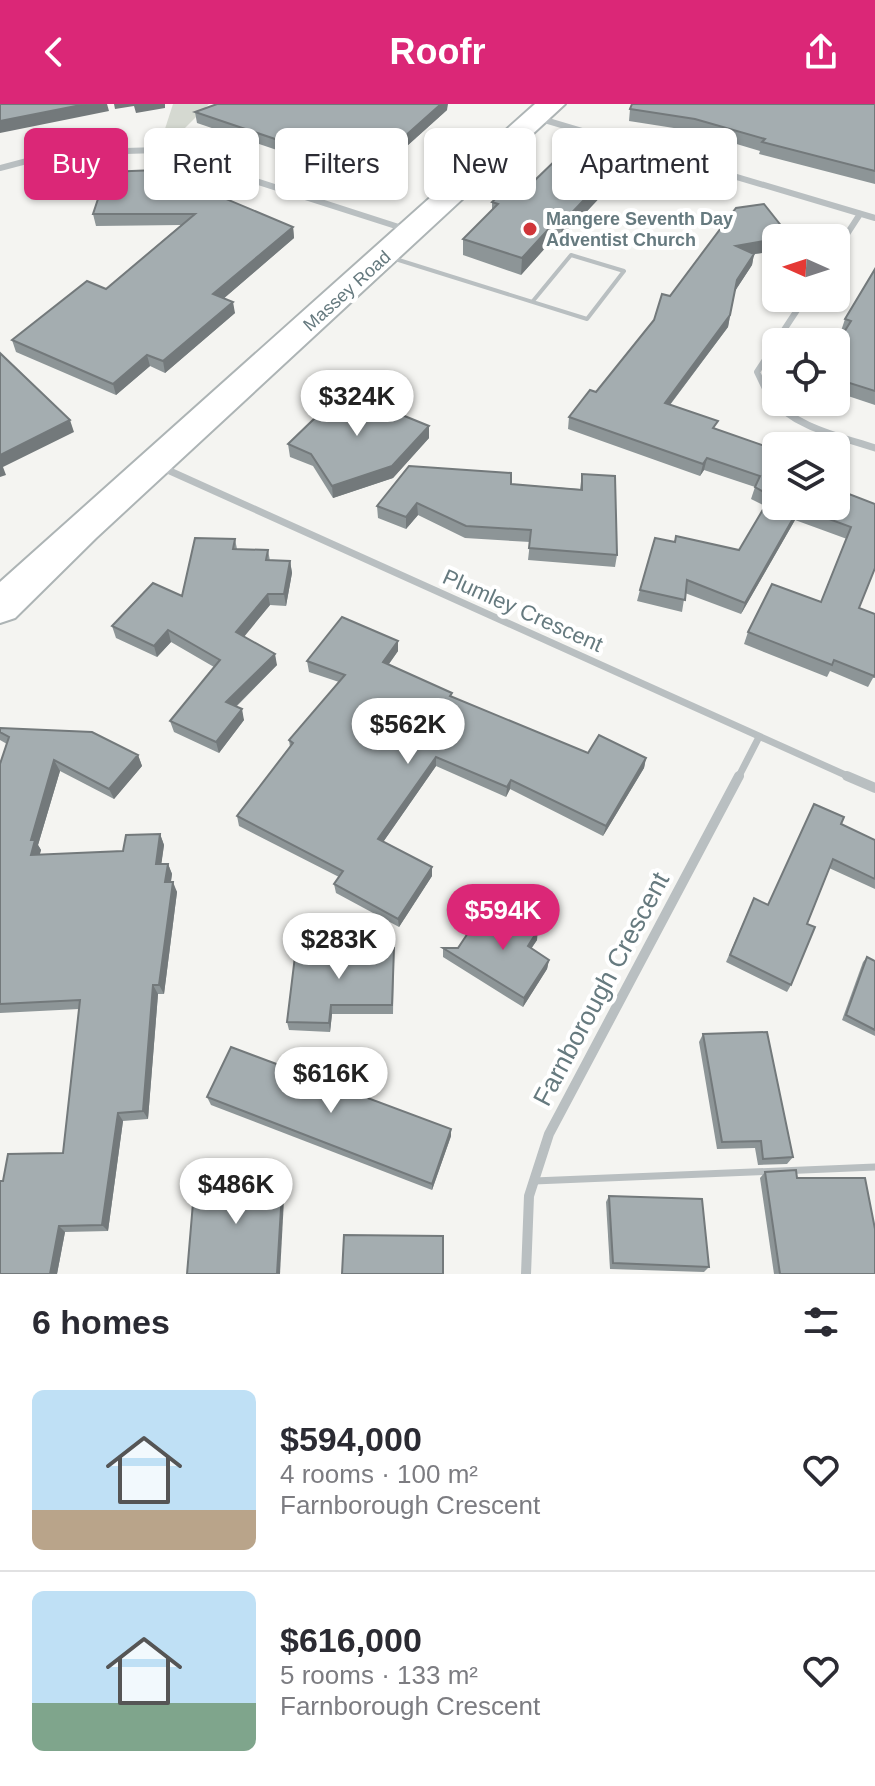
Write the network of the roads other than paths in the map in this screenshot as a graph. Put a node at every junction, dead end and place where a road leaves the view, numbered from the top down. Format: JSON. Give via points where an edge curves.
{"nodes":[{"id":1,"x":544,"y":111,"type":"edge"},
{"id":2,"x":0,"y":168,"type":"edge"},
{"id":3,"x":860,"y":214,"type":"junction"},
{"id":4,"x":875,"y":218,"type":"edge"},
{"id":5,"x":850,"y":229,"type":"edge"},
{"id":6,"x":411,"y":232,"type":"junction"},
{"id":7,"x":385,"y":256,"type":"junction"},
{"id":8,"x":533,"y":301,"type":"junction"},
{"id":9,"x":762,"y":364,"type":"edge"},
{"id":10,"x":762,"y":391,"type":"edge"},
{"id":11,"x":791,"y":416,"type":"edge"},
{"id":12,"x":875,"y":448,"type":"edge"},
{"id":13,"x":156,"y":465,"type":"junction"},
{"id":14,"x":0,"y":607,"type":"edge"},
{"id":15,"x":759,"y":737,"type":"junction"},
{"id":16,"x":875,"y":788,"type":"edge"},
{"id":17,"x":875,"y":1167,"type":"edge"},
{"id":18,"x":534,"y":1181,"type":"junction"},
{"id":19,"x":526,"y":1274,"type":"edge"}],
"edges":[{"from":1,"to":3,"type":"street"},
{"from":1,"to":6,"type":"main road","name":"Massey Road"},
{"from":2,"to":6,"type":"street","via":[[57,153],[159,150]]},
{"from":3,"to":4,"type":"street"},
{"from":3,"to":5,"type":"street"},
{"from":6,"to":7,"type":"main road","name":"Massey Road"},
{"from":7,"to":8,"type":"lane"},
{"from":7,"to":13,"type":"main road","name":"Massey Road"},
{"from":8,"to":8,"type":"lane","via":[[587,319],[624,271],[571,255]]},
{"from":9,"to":10,"type":"street","via":[[757,372]]},
{"from":11,"to":12,"type":"street"},
{"from":13,"to":14,"type":"main road","name":"Massey Road"},
{"from":13,"to":15,"type":"street","name":"Plumley Crescent"},
{"from":15,"to":16,"type":"street","name":"Plumley Crescent"},
{"from":15,"to":18,"type":"street","name":"Farnborough Crescent","via":[[549,1134]]},
{"from":17,"to":18,"type":"lane"},
{"from":18,"to":19,"type":"street","name":"Farnborough Crescent"}]}
